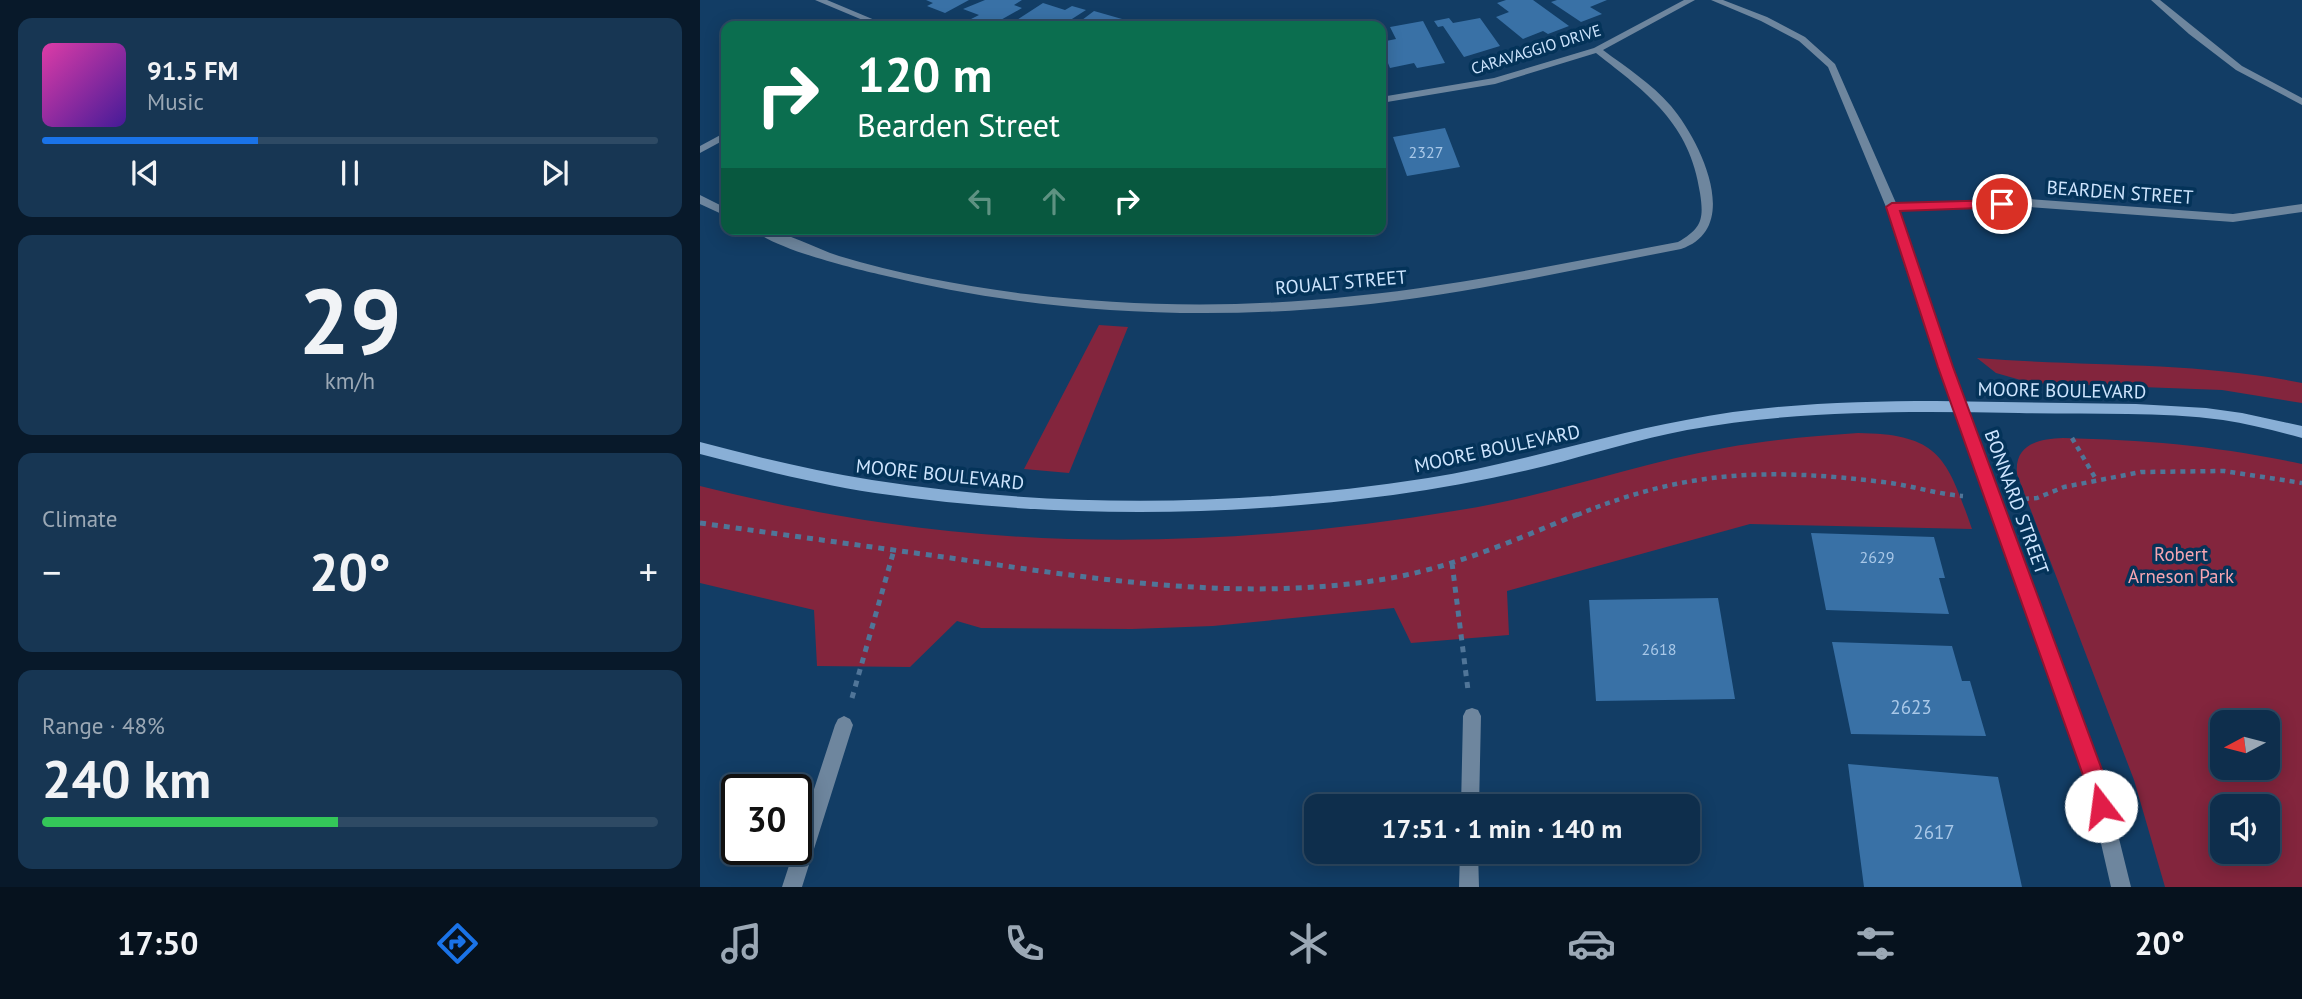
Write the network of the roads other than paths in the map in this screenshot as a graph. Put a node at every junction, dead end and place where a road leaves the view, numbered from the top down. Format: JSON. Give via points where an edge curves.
{"nodes":[{"id":1,"x":819,"y":0,"type":"edge"},
{"id":2,"x":1690,"y":0,"type":"edge"},
{"id":3,"x":1715,"y":0,"type":"edge"},
{"id":4,"x":2155,"y":0,"type":"edge"},
{"id":5,"x":872,"y":21,"type":"edge"},
{"id":6,"x":1597,"y":50,"type":"junction"},
{"id":7,"x":1386,"y":99,"type":"edge"},
{"id":8,"x":2302,"y":102,"type":"edge"},
{"id":9,"x":721,"y":138,"type":"edge"},
{"id":10,"x":700,"y":150,"type":"edge"},
{"id":11,"x":700,"y":199,"type":"edge"},
{"id":12,"x":1892,"y":207,"type":"junction"},
{"id":13,"x":2302,"y":208,"type":"edge"},
{"id":14,"x":721,"y":210,"type":"edge"},
{"id":15,"x":774,"y":235,"type":"edge"},
{"id":16,"x":1960,"y":406,"type":"junction"},
{"id":17,"x":2302,"y":432,"type":"edge"},
{"id":18,"x":700,"y":448,"type":"edge"},
{"id":19,"x":1472,"y":716,"type":"road end"},
{"id":20,"x":844,"y":725,"type":"road end"},
{"id":21,"x":1470,"y":794,"type":"edge"},
{"id":22,"x":1469,"y":864,"type":"edge"},
{"id":23,"x":792,"y":887,"type":"edge"},
{"id":24,"x":1469,"y":887,"type":"edge"},
{"id":25,"x":2121,"y":887,"type":"edge"}],
"edges":[{"from":1,"to":5,"type":"street"},
{"from":2,"to":6,"type":"street","name":"CARAVAGGIO DRIVE"},
{"from":3,"to":12,"type":"street","name":"BONNARD STREET","via":[[1802,39],[1832,66]]},
{"from":4,"to":8,"type":"street","via":[[2239,68]]},
{"from":6,"to":7,"type":"street","name":"CARAVAGGIO DRIVE","via":[[1495,81]]},
{"from":6,"to":15,"type":"street","name":"ROUALT STREET","via":[[1656,95],[1693,147],[1704,178],[1707,208],[1705,224],[1681,245],[1415,293],[1295,305],[1187,308],[1107,306],[943,285],[876,270]]},
{"from":9,"to":10,"type":"street"},
{"from":11,"to":14,"type":"street"},
{"from":12,"to":13,"type":"street","name":"BEARDEN STREET","via":[[2029,203],[2233,218]]},
{"from":12,"to":16,"type":"street","name":"BONNARD STREET"},
{"from":16,"to":17,"type":"street","name":"MOORE BOULEVARD","via":[[2210,413]]},
{"from":16,"to":18,"type":"street","name":"MOORE BOULEVARD","via":[[1809,408],[1754,414],[1684,425],[1541,461],[1409,486],[1216,504],[1065,505],[940,497],[826,479]]},
{"from":16,"to":25,"type":"street","name":"BONNARD STREET","via":[[2095,778]]},
{"from":19,"to":21,"type":"street"},
{"from":20,"to":23,"type":"street"},
{"from":22,"to":24,"type":"street"}]}
